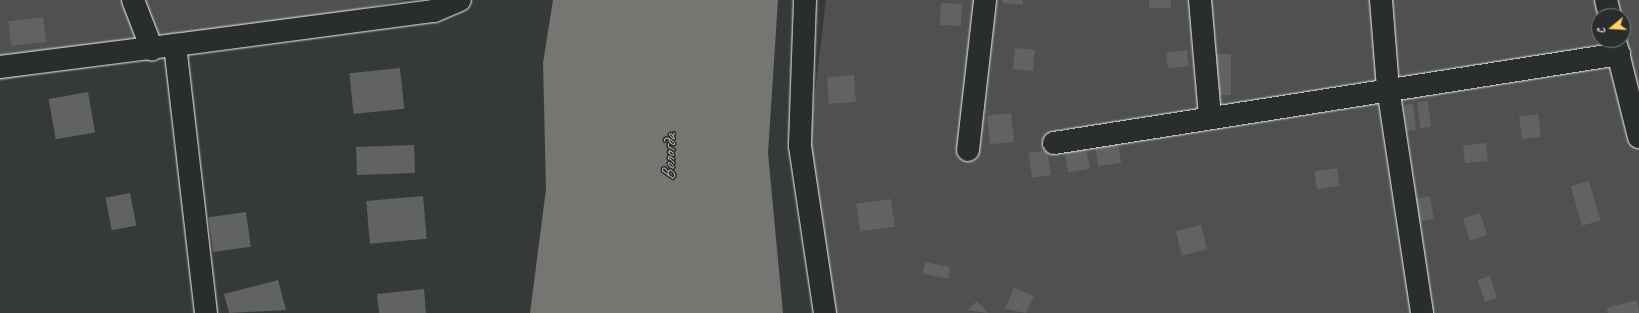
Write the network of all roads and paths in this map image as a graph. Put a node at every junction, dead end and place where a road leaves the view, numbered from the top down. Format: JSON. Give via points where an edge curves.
{"nodes":[{"id":1,"x":133,"y":0,"type":"edge"},
{"id":2,"x":460,"y":0,"type":"edge"},
{"id":3,"x":805,"y":0,"type":"edge"},
{"id":4,"x":985,"y":0,"type":"edge"},
{"id":5,"x":1200,"y":0,"type":"edge"},
{"id":6,"x":1382,"y":0,"type":"edge"},
{"id":7,"x":175,"y":45,"type":"junction"},
{"id":8,"x":1611,"y":48,"type":"edge"},
{"id":9,"x":1617,"y":48,"type":"edge"},
{"id":10,"x":152,"y":49,"type":"junction"},
{"id":11,"x":0,"y":67,"type":"edge"},
{"id":12,"x":1388,"y":88,"type":"junction"},
{"id":13,"x":1210,"y":116,"type":"junction"},
{"id":14,"x":1639,"y":137,"type":"edge"},
{"id":15,"x":1054,"y":143,"type":"dead end"},
{"id":16,"x":968,"y":150,"type":"dead end"},
{"id":17,"x":206,"y":313,"type":"edge"},
{"id":18,"x":824,"y":313,"type":"edge"},
{"id":19,"x":1422,"y":313,"type":"edge"}],
"edges":[{"from":1,"to":10,"type":"street"},
{"from":2,"to":7,"type":"street","via":[[434,11]]},
{"from":3,"to":18,"type":"street","via":[[800,146]]},
{"from":4,"to":16,"type":"street"},
{"from":5,"to":13,"type":"street"},
{"from":6,"to":12,"type":"street"},
{"from":7,"to":10,"type":"street"},
{"from":7,"to":17,"type":"street"},
{"from":8,"to":12,"type":"street"},
{"from":9,"to":14,"type":"street"},
{"from":10,"to":11,"type":"street","via":[[74,55]]},
{"from":12,"to":13,"type":"street"},
{"from":12,"to":19,"type":"street"},
{"from":13,"to":15,"type":"street"}]}
